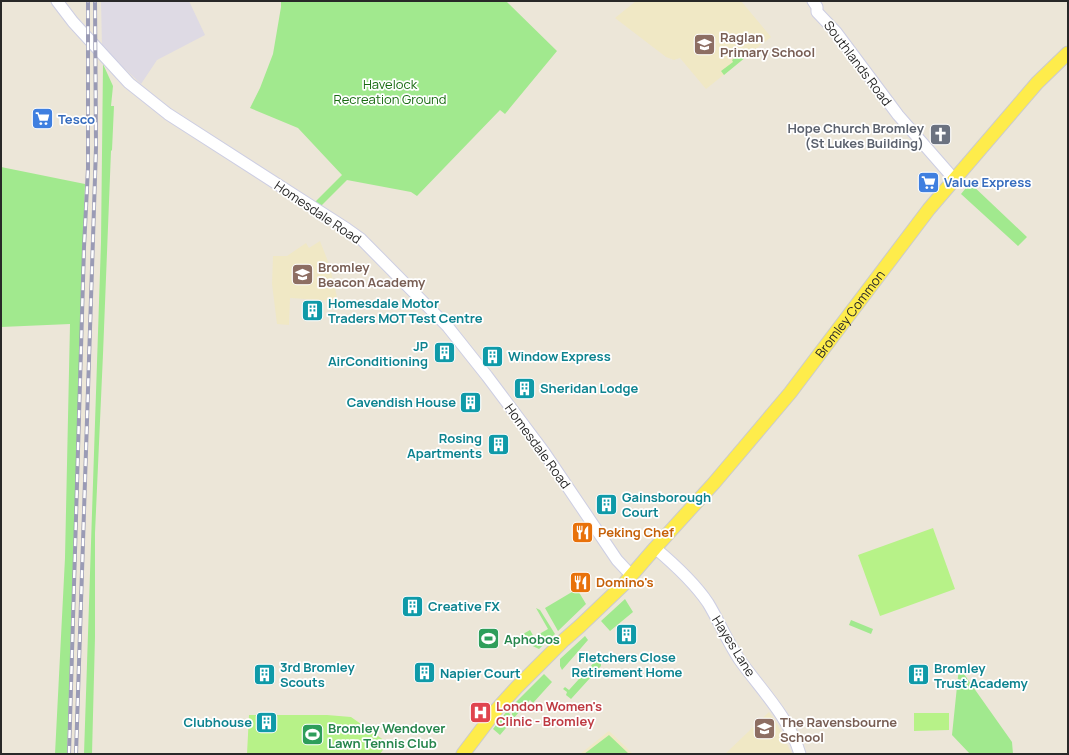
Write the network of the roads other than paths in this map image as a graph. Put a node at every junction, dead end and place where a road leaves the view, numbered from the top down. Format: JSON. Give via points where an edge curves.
{"nodes":[{"id":1,"x":57,"y":1,"type":"edge"},
{"id":2,"x":815,"y":6,"type":"edge"},
{"id":3,"x":1068,"y":53,"type":"edge"},
{"id":4,"x":954,"y":179,"type":"junction"},
{"id":5,"x":655,"y":548,"type":"junction"},
{"id":6,"x":631,"y":575,"type":"junction"},
{"id":7,"x":463,"y":754,"type":"edge"},
{"id":8,"x":800,"y":754,"type":"edge"}],
"edges":[{"from":1,"to":6,"type":"main road","name":"Homesdale Road","via":[[129,83],[155,105],[347,229],[412,290],[448,327],[487,376],[544,452],[617,560]]},
{"from":2,"to":4,"type":"main road","name":"Southlands Road","via":[[898,115]]},
{"from":3,"to":4,"type":"main road","name":"Bromley Common","via":[[1038,83]]},
{"from":4,"to":5,"type":"main road","name":"Bromley Common","via":[[790,393]]},
{"from":5,"to":6,"type":"main road","name":"Bromley Common"},
{"from":5,"to":8,"type":"main road","name":"Hayes Lane","via":[[691,582],[707,603],[739,659],[782,715]]},
{"from":6,"to":7,"type":"main road","name":"Bromley Common","via":[[517,687]]}]}
